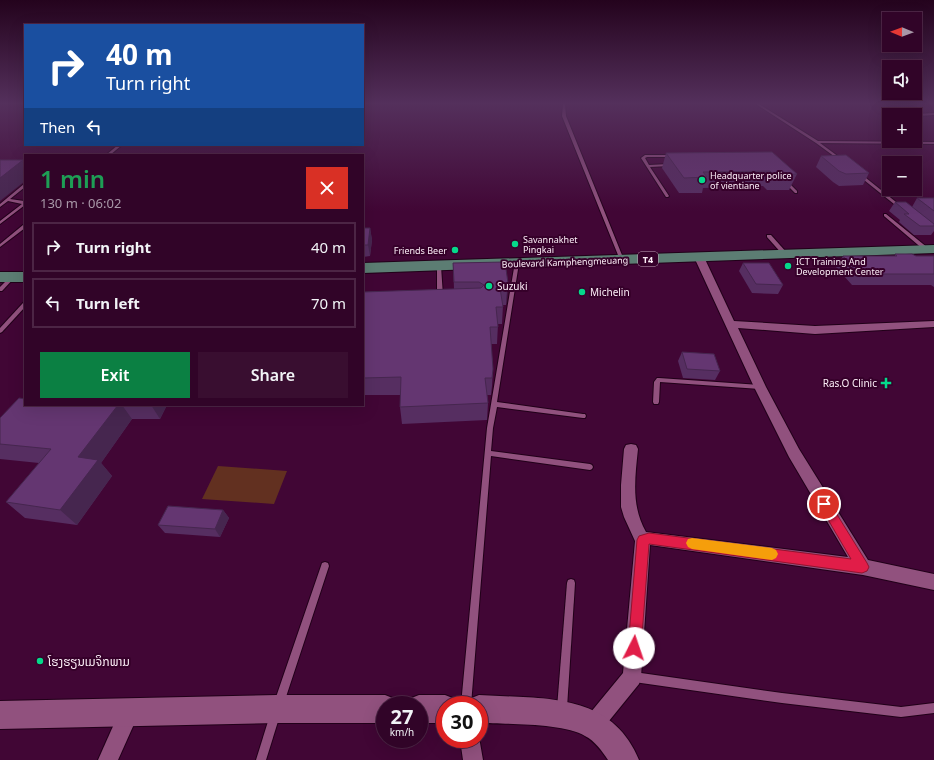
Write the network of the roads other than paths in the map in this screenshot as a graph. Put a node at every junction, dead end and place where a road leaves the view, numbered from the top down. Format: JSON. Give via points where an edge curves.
{"nodes":[{"id":1,"x":573,"y":139,"type":"edge"},
{"id":2,"x":813,"y":139,"type":"edge"},
{"id":3,"x":817,"y":142,"type":"junction"},
{"id":4,"x":934,"y":143,"type":"edge"},
{"id":5,"x":119,"y":146,"type":"edge"},
{"id":6,"x":109,"y":154,"type":"edge"},
{"id":7,"x":678,"y":156,"type":"edge"},
{"id":8,"x":676,"y":165,"type":"edge"},
{"id":9,"x":848,"y":165,"type":"edge"},
{"id":10,"x":648,"y":166,"type":"junction"},
{"id":11,"x":854,"y":170,"type":"edge"},
{"id":12,"x":782,"y":178,"type":"edge"},
{"id":13,"x":24,"y":186,"type":"edge"},
{"id":14,"x":796,"y":192,"type":"dead end"},
{"id":15,"x":668,"y":196,"type":"dead end"},
{"id":16,"x":7,"y":200,"type":"junction"},
{"id":17,"x":0,"y":206,"type":"edge"},
{"id":18,"x":903,"y":209,"type":"edge"},
{"id":19,"x":885,"y":215,"type":"dead end"},
{"id":20,"x":0,"y":223,"type":"edge"},
{"id":21,"x":24,"y":227,"type":"edge"},
{"id":22,"x":17,"y":233,"type":"junction"},
{"id":23,"x":24,"y":233,"type":"edge"},
{"id":24,"x":769,"y":236,"type":"dead end"},
{"id":25,"x":0,"y":246,"type":"edge"},
{"id":26,"x":930,"y":249,"type":"edge"},
{"id":27,"x":785,"y":254,"type":"junction"},
{"id":28,"x":699,"y":257,"type":"junction"},
{"id":29,"x":622,"y":260,"type":"junction"},
{"id":30,"x":517,"y":263,"type":"junction"},
{"id":31,"x":439,"y":266,"type":"junction"},
{"id":32,"x":364,"y":268,"type":"edge"},
{"id":33,"x":13,"y":277,"type":"edge"},
{"id":34,"x":0,"y":290,"type":"edge"},
{"id":35,"x":442,"y":302,"type":"edge"},
{"id":36,"x":24,"y":305,"type":"edge"},
{"id":37,"x":732,"y":324,"type":"junction"},
{"id":38,"x":934,"y":324,"type":"edge"},
{"id":39,"x":0,"y":331,"type":"edge"},
{"id":40,"x":760,"y":387,"type":"junction"},
{"id":41,"x":656,"y":402,"type":"dead end"},
{"id":42,"x":494,"y":404,"type":"junction"},
{"id":43,"x":583,"y":416,"type":"dead end"},
{"id":44,"x":631,"y":449,"type":"dead end"},
{"id":45,"x":488,"y":453,"type":"junction"},
{"id":46,"x":590,"y":467,"type":"dead end"},
{"id":47,"x":643,"y":540,"type":"junction"},
{"id":48,"x":325,"y":566,"type":"dead end"},
{"id":49,"x":862,"y":567,"type":"junction"},
{"id":50,"x":934,"y":582,"type":"edge"},
{"id":51,"x":571,"y":583,"type":"dead end"},
{"id":52,"x":632,"y":677,"type":"junction"},
{"id":53,"x":467,"y":696,"type":"edge"},
{"id":54,"x":934,"y":708,"type":"edge"},
{"id":55,"x":277,"y":709,"type":"junction"},
{"id":56,"x":376,"y":709,"type":"edge"},
{"id":57,"x":488,"y":710,"type":"edge"},
{"id":58,"x":129,"y":713,"type":"junction"},
{"id":59,"x":0,"y":715,"type":"edge"},
{"id":60,"x":562,"y":716,"type":"junction"},
{"id":61,"x":594,"y":725,"type":"junction"},
{"id":62,"x":471,"y":748,"type":"edge"},
{"id":63,"x":108,"y":760,"type":"edge"},
{"id":64,"x":261,"y":760,"type":"edge"},
{"id":65,"x":473,"y":760,"type":"edge"},
{"id":66,"x":625,"y":760,"type":"edge"}],
"edges":[{"from":1,"to":29,"type":"lane"},
{"from":2,"to":3,"type":"lane"},
{"from":3,"to":4,"type":"lane"},
{"from":3,"to":9,"type":"lane"},
{"from":5,"to":6,"type":"lane"},
{"from":7,"to":10,"type":"lane","via":[[646,156],[643,158]]},
{"from":8,"to":10,"type":"lane"},
{"from":10,"to":15,"type":"lane"},
{"from":11,"to":18,"type":"lane"},
{"from":12,"to":14,"type":"lane"},
{"from":13,"to":16,"type":"lane"},
{"from":16,"to":17,"type":"lane"},
{"from":16,"to":20,"type":"lane","via":[[24,204]]},
{"from":19,"to":26,"type":"lane"},
{"from":21,"to":22,"type":"lane"},
{"from":22,"to":23,"type":"lane"},
{"from":22,"to":25,"type":"lane"},
{"from":24,"to":27,"type":"lane"},
{"from":26,"to":27,"type":"main road","name":"Boulevard Kamphengmeuang","number":"T4"},
{"from":27,"to":28,"type":"main road","name":"Boulevard Kamphengmeuang","number":"T4"},
{"from":28,"to":29,"type":"main road","name":"Boulevard Kamphengmeuang","number":"T4"},
{"from":28,"to":37,"type":"street"},
{"from":29,"to":30,"type":"main road","name":"Boulevard Kamphengmeuang","number":"T4"},
{"from":30,"to":31,"type":"main road","name":"Boulevard Kamphengmeuang","number":"T4"},
{"from":30,"to":42,"type":"lane"},
{"from":31,"to":32,"type":"main road","name":"Boulevard Kamphengmeuang","number":"T4"},
{"from":31,"to":35,"type":"lane"},
{"from":33,"to":34,"type":"lane"},
{"from":36,"to":39,"type":"lane"},
{"from":37,"to":38,"type":"street","via":[[815,330]]},
{"from":37,"to":40,"type":"street"},
{"from":40,"to":41,"type":"lane","via":[[659,380],[656,382]]},
{"from":40,"to":49,"type":"street","via":[[794,453]]},
{"from":42,"to":43,"type":"lane"},
{"from":42,"to":45,"type":"lane"},
{"from":44,"to":47,"type":"street","via":[[627,499],[634,526]]},
{"from":45,"to":46,"type":"lane"},
{"from":45,"to":53,"type":"lane"},
{"from":47,"to":49,"type":"street","via":[[649,538],[718,546]]},
{"from":47,"to":52,"type":"street"},
{"from":48,"to":55,"type":"lane"},
{"from":49,"to":50,"type":"street"},
{"from":51,"to":60,"type":"lane"},
{"from":52,"to":54,"type":"lane","via":[[900,712]]},
{"from":52,"to":61,"type":"street"},
{"from":55,"to":56,"type":"street"},
{"from":55,"to":58,"type":"street"},
{"from":55,"to":64,"type":"lane"},
{"from":57,"to":60,"type":"street"},
{"from":58,"to":59,"type":"street"},
{"from":58,"to":63,"type":"street"},
{"from":60,"to":61,"type":"street"},
{"from":61,"to":66,"type":"street","via":[[619,749]]},
{"from":62,"to":65,"type":"street"}]}
